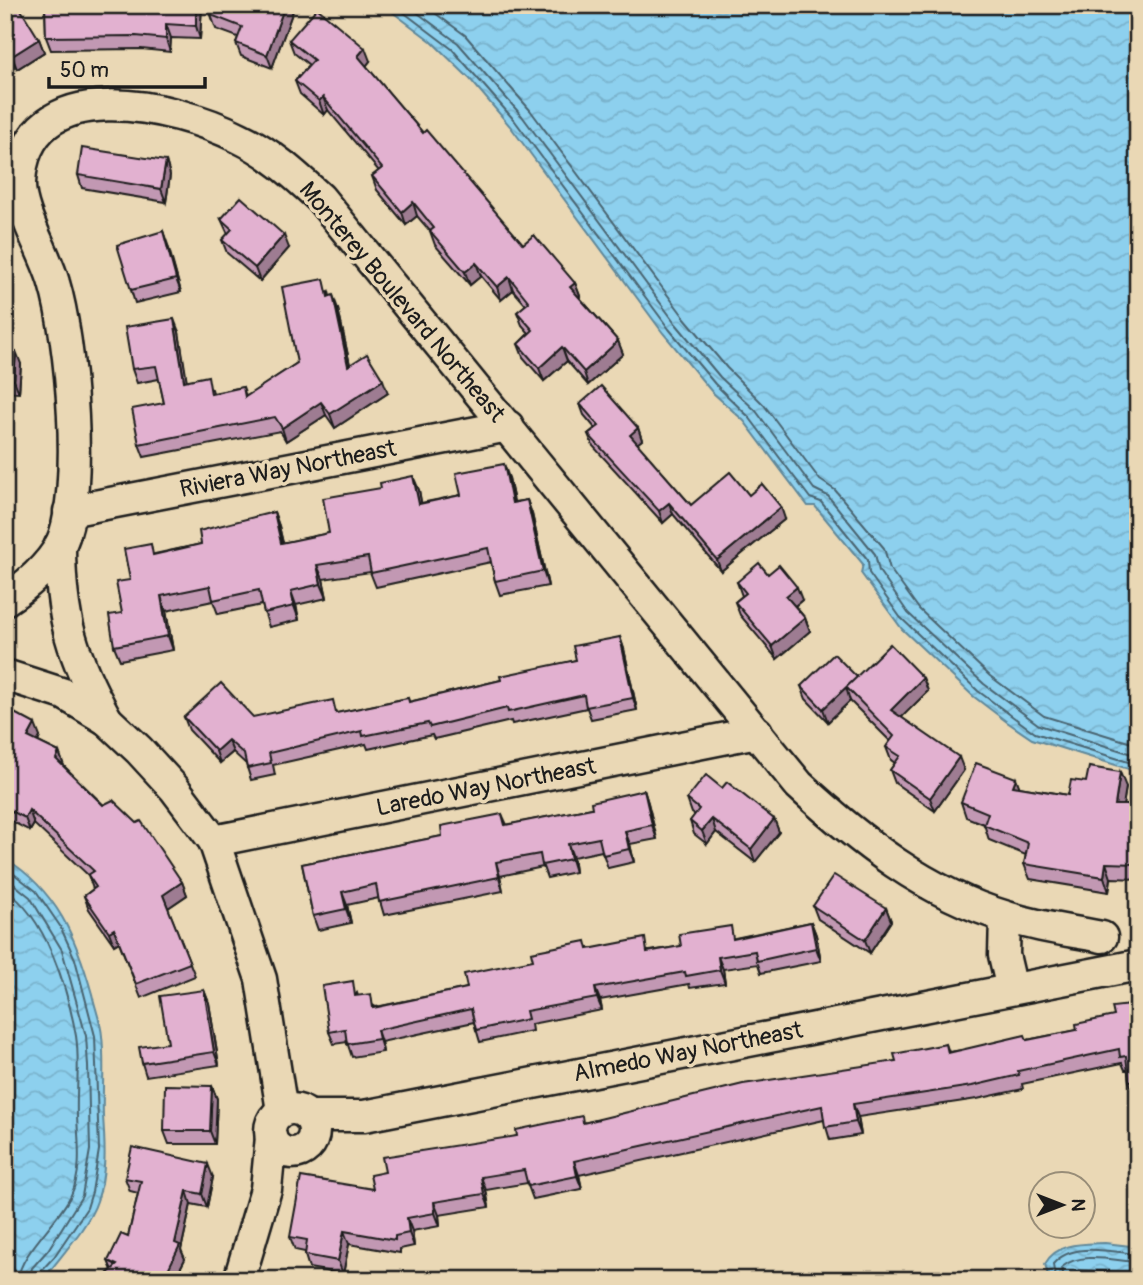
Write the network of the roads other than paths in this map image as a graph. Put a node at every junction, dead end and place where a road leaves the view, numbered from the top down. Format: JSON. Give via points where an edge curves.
{"nodes":[{"id":1,"x":508,"y":426,"type":"junction"},
{"id":2,"x":69,"y":511,"type":"junction"},
{"id":3,"x":60,"y":545,"type":"junction"},
{"id":4,"x":5,"y":600,"type":"edge"},
{"id":5,"x":5,"y":675,"type":"edge"},
{"id":6,"x":107,"y":720,"type":"junction"},
{"id":7,"x":757,"y":732,"type":"junction"},
{"id":8,"x":215,"y":841,"type":"junction"},
{"id":9,"x":1005,"y":917,"type":"junction"},
{"id":10,"x":1102,"y":937,"type":"dead end"},
{"id":11,"x":1138,"y":965,"type":"edge"},
{"id":12,"x":1012,"y":989,"type":"junction"},
{"id":13,"x":293,"y":1132,"type":"junction"},
{"id":14,"x":239,"y":1280,"type":"edge"}],
"edges":[{"from":1,"to":2,"type":"street","name":"Riviera Way Northeast"},
{"from":1,"to":2,"type":"street","name":"Monterey Boulevard Northeast","via":[[320,198],[273,157],[240,137],[168,113],[118,105],[86,106],[47,123],[23,164],[20,187],[55,284],[65,329],[73,442]]},
{"from":1,"to":7,"type":"street","name":"Monterey Boulevard Northeast"},
{"from":2,"to":3,"type":"street","name":"Monterey Boulevard Northeast"},
{"from":3,"to":4,"type":"street","name":"Monterey Boulevard Northeast","via":[[34,578]]},
{"from":3,"to":6,"type":"street","name":"Monterey Boulevard Northeast","via":[[70,642]]},
{"from":5,"to":6,"type":"street","name":"Monterey Boulevard Northeast","via":[[64,694]]},
{"from":6,"to":8,"type":"street","name":"Monterey Boulevard Northeast","via":[[174,788]]},
{"from":7,"to":8,"type":"street","name":"Laredo Way Northeast"},
{"from":7,"to":9,"type":"street","name":"Monterey Boulevard Northeast","via":[[799,785],[861,839],[909,873]]},
{"from":8,"to":13,"type":"street","name":"Monterey Boulevard Northeast","via":[[261,979]]},
{"from":9,"to":10,"type":"street","name":"Monterey Boulevard Northeast"},
{"from":9,"to":12,"type":"street","via":[[1004,956]]},
{"from":11,"to":12,"type":"street"},
{"from":12,"to":13,"type":"street","name":"Almedo Way Northeast"},
{"from":13,"to":14,"type":"street","name":"Monterey Boulevard Northeast","via":[[266,1189]]}]}
